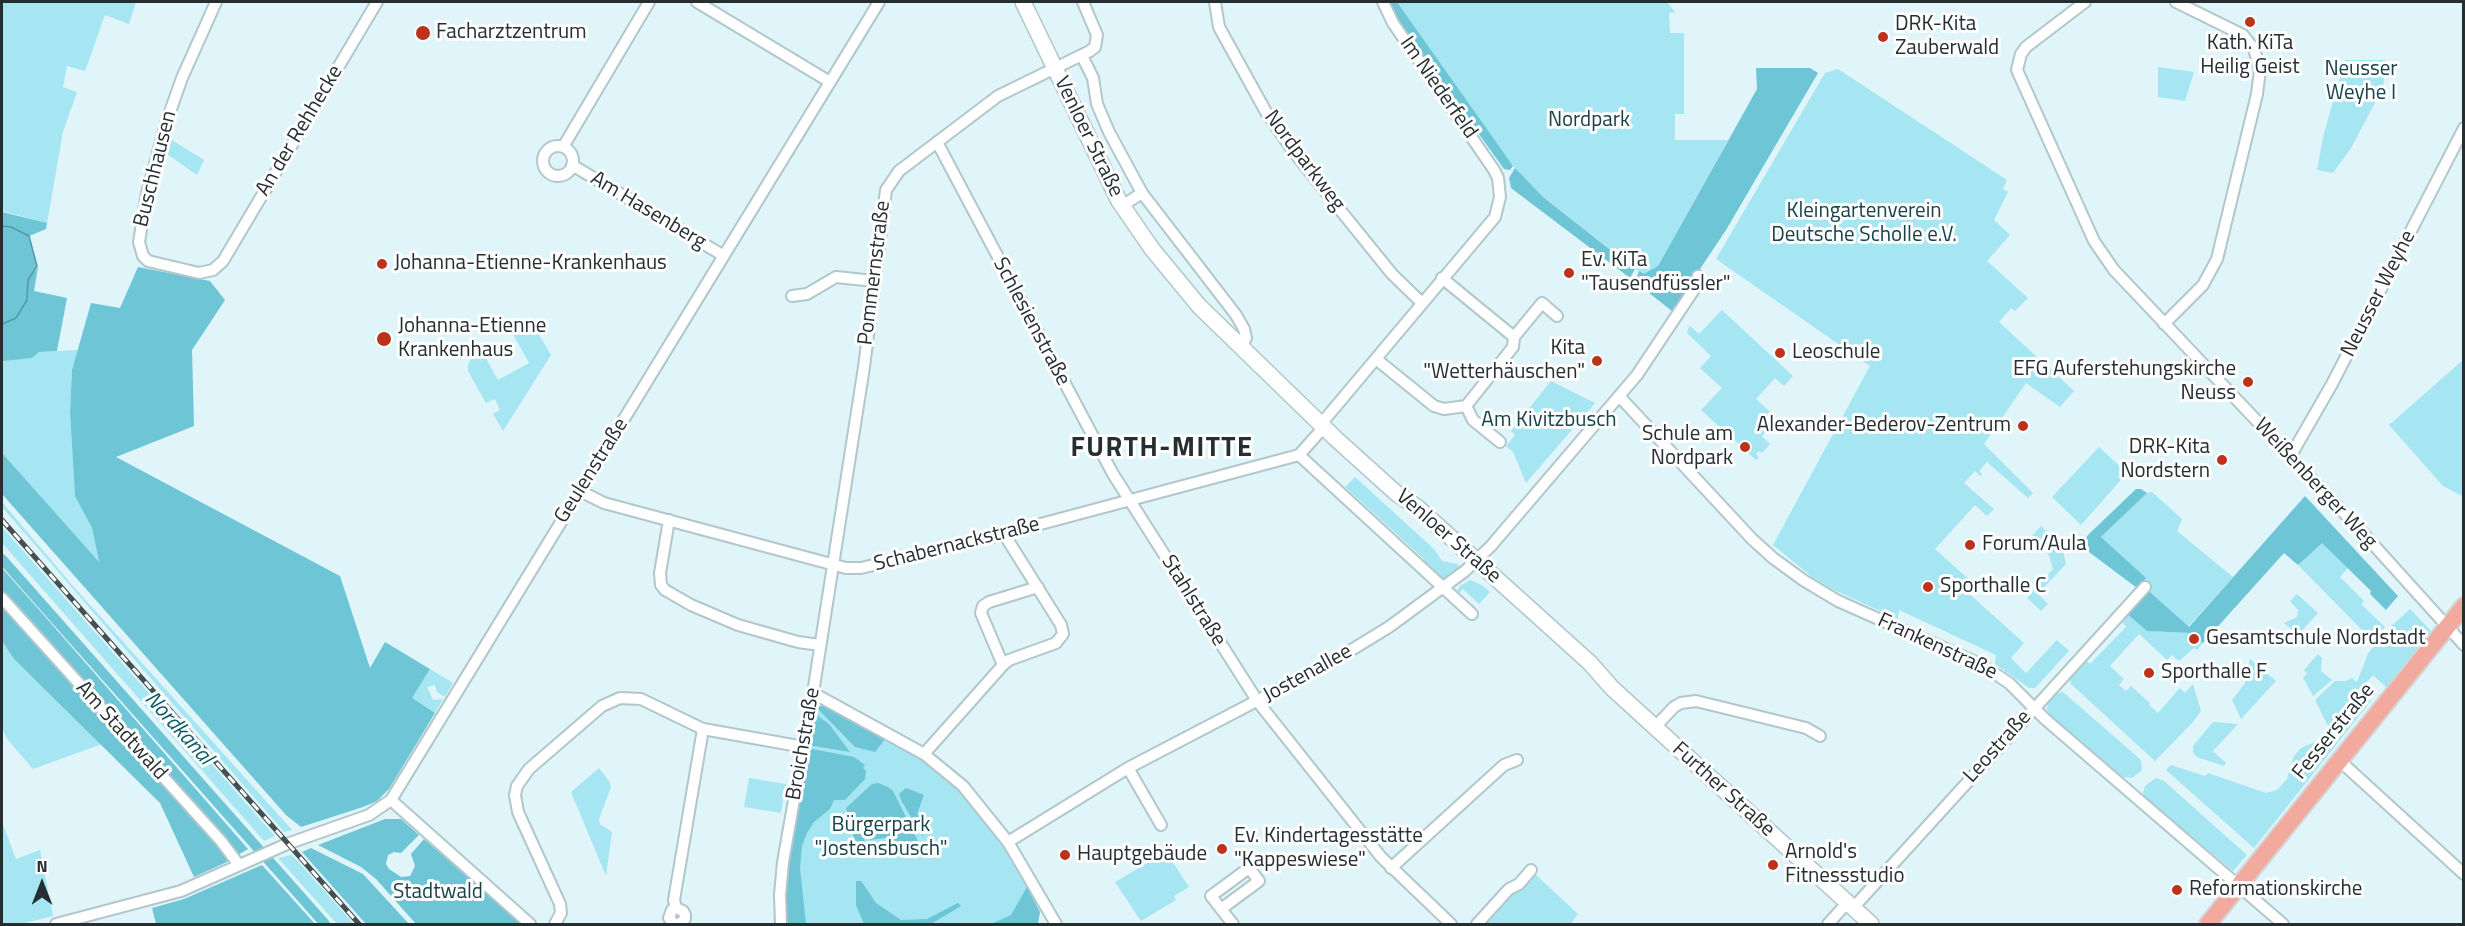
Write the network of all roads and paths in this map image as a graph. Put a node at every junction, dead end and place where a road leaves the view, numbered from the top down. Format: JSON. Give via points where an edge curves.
{"nodes":[{"id":1,"x":216,"y":2,"type":"edge"},
{"id":2,"x":377,"y":2,"type":"edge"},
{"id":3,"x":649,"y":2,"type":"edge"},
{"id":4,"x":697,"y":2,"type":"edge"},
{"id":5,"x":879,"y":2,"type":"edge"},
{"id":6,"x":1023,"y":2,"type":"edge"},
{"id":7,"x":1083,"y":2,"type":"edge"},
{"id":8,"x":1215,"y":2,"type":"edge"},
{"id":9,"x":1383,"y":2,"type":"edge"},
{"id":10,"x":2085,"y":2,"type":"edge"},
{"id":11,"x":2176,"y":2,"type":"edge"},
{"id":12,"x":1082,"y":56,"type":"junction"},
{"id":13,"x":1055,"y":69,"type":"junction"},
{"id":14,"x":830,"y":82,"type":"junction"},
{"id":15,"x":2463,"y":128,"type":"edge"},
{"id":16,"x":937,"y":142,"type":"junction"},
{"id":17,"x":563,"y":147,"type":"junction"},
{"id":18,"x":572,"y":165,"type":"junction"},
{"id":19,"x":1142,"y":193,"type":"junction"},
{"id":20,"x":1122,"y":206,"type":"junction"},
{"id":21,"x":724,"y":256,"type":"junction"},
{"id":22,"x":223,"y":261,"type":"joint"},
{"id":23,"x":1698,"y":276,"type":"dead end"},
{"id":24,"x":1442,"y":278,"type":"junction"},
{"id":25,"x":874,"y":281,"type":"junction"},
{"id":26,"x":792,"y":296,"type":"dead end"},
{"id":27,"x":1422,"y":303,"type":"junction"},
{"id":28,"x":1557,"y":316,"type":"dead end"},
{"id":29,"x":2164,"y":324,"type":"junction"},
{"id":30,"x":1514,"y":337,"type":"junction"},
{"id":31,"x":1242,"y":347,"type":"junction"},
{"id":32,"x":1376,"y":359,"type":"junction"},
{"id":33,"x":1619,"y":396,"type":"junction"},
{"id":34,"x":1466,"y":406,"type":"junction"},
{"id":35,"x":1323,"y":426,"type":"junction"},
{"id":36,"x":1500,"y":442,"type":"dead end"},
{"id":37,"x":1299,"y":455,"type":"junction"},
{"id":38,"x":2290,"y":458,"type":"junction"},
{"id":39,"x":580,"y":491,"type":"junction"},
{"id":40,"x":1129,"y":501,"type":"junction"},
{"id":41,"x":669,"y":520,"type":"junction"},
{"id":42,"x":1004,"y":534,"type":"junction"},
{"id":43,"x":1476,"y":561,"type":"junction"},
{"id":44,"x":832,"y":564,"type":"junction"},
{"id":45,"x":1038,"y":587,"type":"junction"},
{"id":46,"x":1444,"y":587,"type":"junction"},
{"id":47,"x":2145,"y":587,"type":"dead end"},
{"id":48,"x":2,"y":598,"type":"edge"},
{"id":49,"x":2463,"y":606,"type":"edge"},
{"id":50,"x":1472,"y":614,"type":"dead end"},
{"id":51,"x":2446,"y":628,"type":"junction"},
{"id":52,"x":820,"y":645,"type":"junction"},
{"id":53,"x":2463,"y":645,"type":"edge"},
{"id":54,"x":1003,"y":665,"type":"junction"},
{"id":55,"x":813,"y":693,"type":"junction"},
{"id":56,"x":1258,"y":702,"type":"junction"},
{"id":57,"x":2034,"y":707,"type":"junction"},
{"id":58,"x":1655,"y":727,"type":"junction"},
{"id":59,"x":703,"y":729,"type":"junction"},
{"id":60,"x":1820,"y":736,"type":"dead end"},
{"id":61,"x":804,"y":747,"type":"junction"},
{"id":62,"x":924,"y":754,"type":"junction"},
{"id":63,"x":1517,"y":760,"type":"dead end"},
{"id":64,"x":2340,"y":761,"type":"junction"},
{"id":65,"x":1128,"y":768,"type":"junction"},
{"id":66,"x":391,"y":800,"type":"junction"},
{"id":67,"x":1161,"y":825,"type":"dead end"},
{"id":68,"x":1008,"y":842,"type":"junction"},
{"id":69,"x":239,"y":865,"type":"junction"},
{"id":70,"x":1391,"y":868,"type":"junction"},
{"id":71,"x":1531,"y":870,"type":"dead end"},
{"id":72,"x":2463,"y":874,"type":"edge"},
{"id":73,"x":2240,"y":886,"type":"junction"},
{"id":74,"x":1850,"y":905,"type":"junction"},
{"id":75,"x":676,"y":908,"type":"junction"},
{"id":76,"x":1221,"y":909,"type":"dead end"},
{"id":77,"x":1051,"y":922,"type":"edge"},
{"id":78,"x":56,"y":924,"type":"edge"},
{"id":79,"x":530,"y":924,"type":"edge"},
{"id":80,"x":555,"y":924,"type":"edge"},
{"id":81,"x":674,"y":924,"type":"edge"},
{"id":82,"x":679,"y":924,"type":"edge"},
{"id":83,"x":781,"y":924,"type":"edge"},
{"id":84,"x":1233,"y":924,"type":"edge"},
{"id":85,"x":1451,"y":924,"type":"edge"},
{"id":86,"x":1478,"y":924,"type":"edge"},
{"id":87,"x":1828,"y":924,"type":"edge"},
{"id":88,"x":1871,"y":924,"type":"edge"},
{"id":89,"x":2208,"y":924,"type":"edge"},
{"id":90,"x":2283,"y":924,"type":"edge"}],
"edges":[{"from":1,"to":22,"type":"street","name":"Buschhausen","via":[[166,123],[147,193],[139,242],[143,256],[155,264],[199,273],[213,270]]},
{"from":2,"to":22,"type":"street","name":"An der Rehhecke"},
{"from":3,"to":17,"type":"street","name":"Am Hasenberg"},
{"from":4,"to":14,"type":"street"},
{"from":5,"to":14,"type":"street","name":"Geulenstraße"},
{"from":6,"to":13,"type":"main road","name":"Venloer Straße"},
{"from":7,"to":12,"type":"street","name":"Venloer Straße","via":[[1097,40]]},
{"from":8,"to":27,"type":"street","name":"Nordparkweg","via":[[1219,27],[1266,112],[1392,274]]},
{"from":9,"to":24,"type":"street","name":"Im Niederfeld","via":[[1393,23],[1496,173],[1500,197],[1495,217]]},
{"from":10,"to":29,"type":"street","name":"Weißenberger Weg","via":[[2026,47],[2017,70],[2094,241],[2114,270]]},
{"from":11,"to":29,"type":"street","via":[[2242,35],[2254,49],[2260,70],[2217,258],[2203,285]]},
{"from":12,"to":13,"type":"street","name":"Venloer Straße"},
{"from":12,"to":19,"type":"street","name":"Venloer Straße","via":[[1093,78],[1097,104],[1109,132]]},
{"from":13,"to":16,"type":"street","name":"Pommernstraße","via":[[998,96]]},
{"from":13,"to":20,"type":"main road","name":"Venloer Straße"},
{"from":14,"to":21,"type":"street","name":"Geulenstraße"},
{"from":15,"to":38,"type":"street","name":"Neusser Weyhe"},
{"from":16,"to":25,"type":"street","name":"Pommernstraße","via":[[899,171],[886,190]]},
{"from":16,"to":40,"type":"street","name":"Schlesienstraße"},
{"from":17,"to":18,"type":"street","name":"Am Hasenberg","via":[[571,154]]},
{"from":17,"to":18,"type":"street","name":"Am Hasenberg","via":[[546,152],[544,166],[558,175],[565,174]]},
{"from":18,"to":21,"type":"street","name":"Am Hasenberg"},
{"from":19,"to":20,"type":"street","name":"Venloer Straße"},
{"from":19,"to":31,"type":"street","name":"Venloer Straße","via":[[1236,315],[1246,338]]},
{"from":20,"to":31,"type":"main road","name":"Venloer Straße","via":[[1199,306]]},
{"from":21,"to":39,"type":"street","name":"Geulenstraße"},
{"from":23,"to":33,"type":"street","via":[[1697,285],[1670,328]]},
{"from":24,"to":27,"type":"street"},
{"from":24,"to":30,"type":"street"},
{"from":25,"to":26,"type":"street","via":[[836,277],[807,294]]},
{"from":25,"to":44,"type":"street","name":"Pommernstraße"},
{"from":27,"to":32,"type":"street"},
{"from":28,"to":30,"type":"street","via":[[1542,303]]},
{"from":29,"to":38,"type":"street","name":"Weißenberger Weg"},
{"from":30,"to":34,"type":"street","via":[[1513,347]]},
{"from":31,"to":35,"type":"main road","name":"Venloer Straße"},
{"from":32,"to":34,"type":"street","via":[[1434,406]]},
{"from":32,"to":35,"type":"street"},
{"from":33,"to":43,"type":"street"},
{"from":33,"to":57,"type":"street","name":"Frankenstraße","via":[[1752,538],[1792,573],[1838,601],[1982,665]]},
{"from":34,"to":36,"type":"street","via":[[1473,420]]},
{"from":35,"to":37,"type":"street"},
{"from":35,"to":43,"type":"main road","name":"Venloer Straße"},
{"from":37,"to":40,"type":"street","name":"Schabernackstraße"},
{"from":37,"to":46,"type":"street","name":"Venloer Straße"},
{"from":38,"to":51,"type":"street","name":"Weißenberger Weg","via":[[2362,532]]},
{"from":39,"to":41,"type":"street","name":"Schabernackstraße","via":[[604,503]]},
{"from":39,"to":66,"type":"street","name":"Geulenstraße"},
{"from":40,"to":42,"type":"street","name":"Schabernackstraße"},
{"from":40,"to":56,"type":"street","name":"Stahlstraße"},
{"from":41,"to":44,"type":"street","name":"Schabernackstraße"},
{"from":41,"to":52,"type":"street","via":[[660,573],[665,590],[738,625]]},
{"from":42,"to":44,"type":"street","name":"Schabernackstraße","via":[[861,568]]},
{"from":42,"to":45,"type":"street"},
{"from":43,"to":46,"type":"street","name":"Jostenallee"},
{"from":43,"to":58,"type":"main road","name":"Venloer Straße"},
{"from":44,"to":52,"type":"street","name":"Broichstraße"},
{"from":45,"to":54,"type":"street","via":[[983,606],[981,613]]},
{"from":45,"to":54,"type":"street","via":[[1063,634],[1056,643]]},
{"from":46,"to":50,"type":"street","name":"Venloer Straße"},
{"from":46,"to":56,"type":"street","name":"Jostenallee","via":[[1389,627]]},
{"from":47,"to":57,"type":"street","name":"Leostraße"},
{"from":48,"to":69,"type":"street","name":"Am Stadtwald","via":[[221,840]]},
{"from":49,"to":51,"type":"main road","name":"Fesserstraße"},
{"from":51,"to":53,"type":"street","name":"Weißenberger Weg"},
{"from":51,"to":64,"type":"main road","name":"Fesserstraße"},
{"from":52,"to":55,"type":"street","name":"Broichstraße"},
{"from":54,"to":62,"type":"street"},
{"from":55,"to":61,"type":"street","name":"Broichstraße"},
{"from":55,"to":62,"type":"street"},
{"from":56,"to":65,"type":"street","name":"Jostenallee"},
{"from":56,"to":70,"type":"street","name":"Stahlstraße"},
{"from":57,"to":73,"type":"street","name":"Frankenstraße"},
{"from":57,"to":74,"type":"street","name":"Leostraße"},
{"from":58,"to":60,"type":"street","via":[[1674,706],[1696,701],[1806,728]]},
{"from":58,"to":74,"type":"main road","name":"Further Straße"},
{"from":59,"to":61,"type":"street"},
{"from":59,"to":75,"type":"street","via":[[674,900]]},
{"from":59,"to":80,"type":"street","via":[[641,699],[620,698],[602,706],[522,777],[516,802],[560,904],[561,913]]},
{"from":61,"to":83,"type":"street","name":"Broichstraße","via":[[783,862]]},
{"from":62,"to":68,"type":"street","via":[[963,786]]},
{"from":63,"to":70,"type":"street","via":[[1504,765]]},
{"from":64,"to":72,"type":"street"},
{"from":64,"to":73,"type":"main road","name":"Fesserstraße"},
{"from":65,"to":67,"type":"street"},
{"from":65,"to":68,"type":"street","name":"Jostenallee"},
{"from":66,"to":69,"type":"street","name":"Geulenstraße","via":[[369,815]]},
{"from":66,"to":79,"type":"street"},
{"from":68,"to":77,"type":"street"},
{"from":69,"to":78,"type":"street","name":"Geulenstraße","via":[[181,891]]},
{"from":70,"to":85,"type":"street","name":"Stahlstraße"},
{"from":71,"to":86,"type":"street"},
{"from":73,"to":89,"type":"main road","name":"Fesserstraße"},
{"from":73,"to":90,"type":"street","name":"Frankenstraße"},
{"from":74,"to":87,"type":"street","name":"Leostraße"},
{"from":74,"to":88,"type":"main road","name":"Further Straße"},
{"from":75,"to":81,"type":"street","via":[[669,918]]},
{"from":75,"to":82,"type":"street","via":[[685,915]]},
{"from":76,"to":84,"type":"street"}]}
